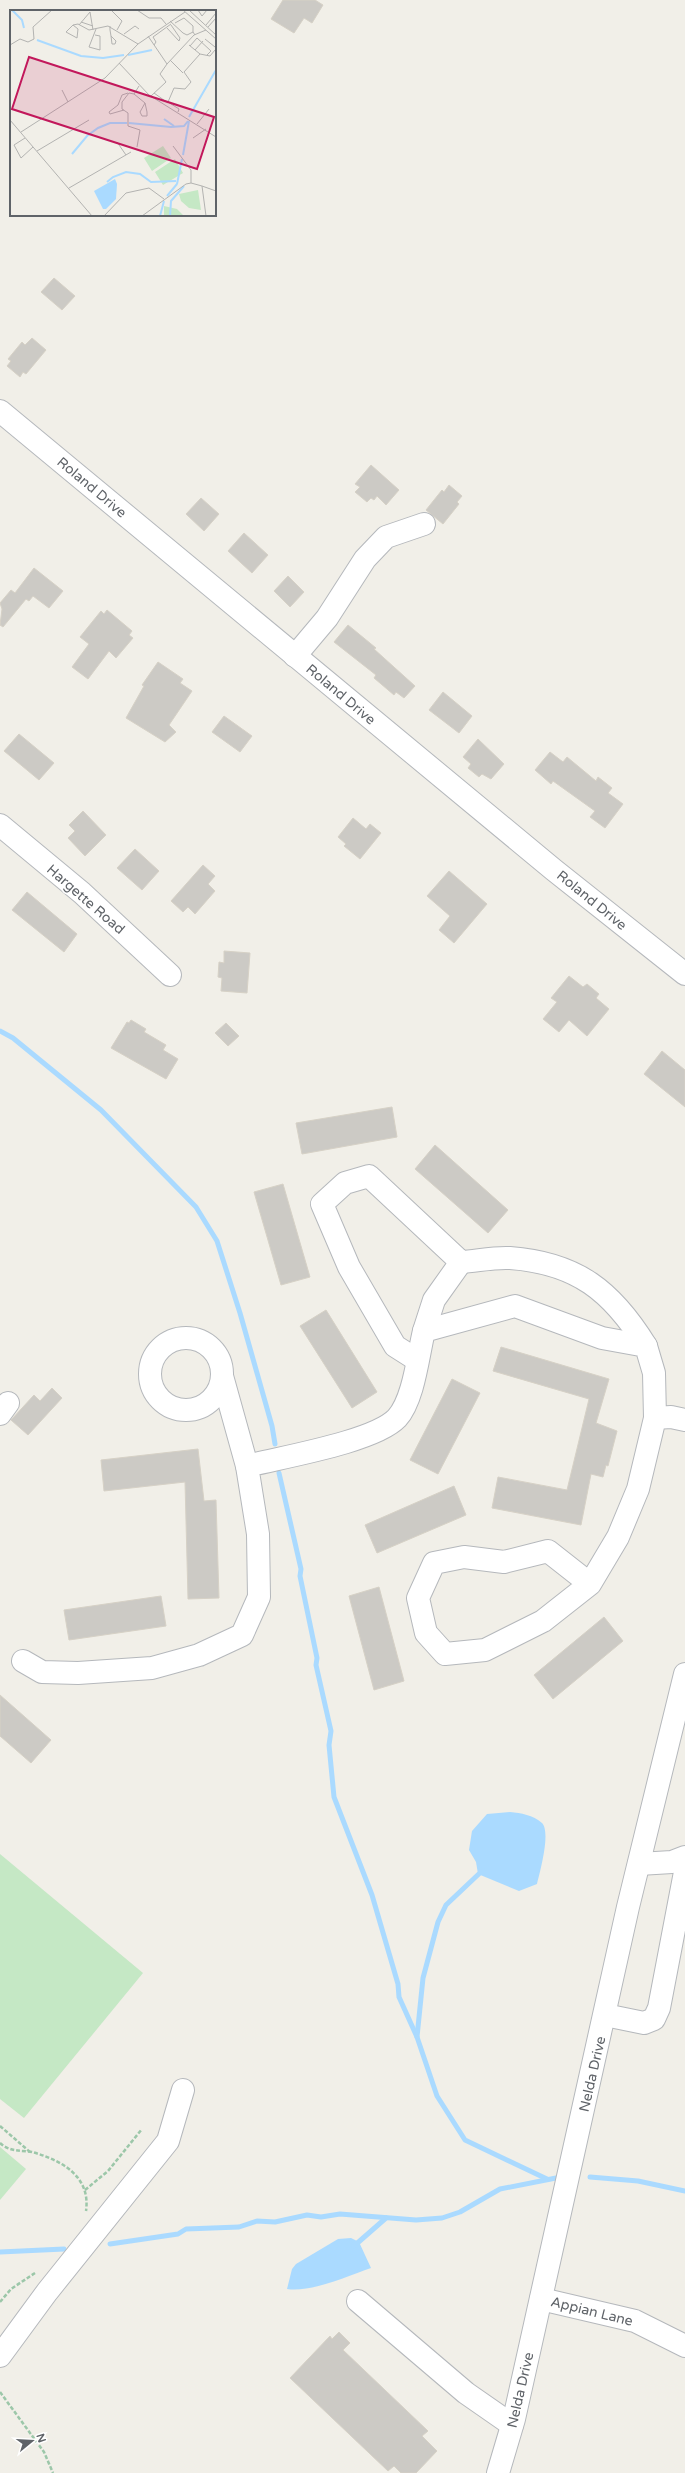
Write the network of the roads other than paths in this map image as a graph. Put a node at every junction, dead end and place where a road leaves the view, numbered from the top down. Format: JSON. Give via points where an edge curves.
{"nodes":[{"id":1,"x":0,"y":411,"type":"edge"},
{"id":2,"x":424,"y":524,"type":"dead end"},
{"id":3,"x":295,"y":656,"type":"junction"},
{"id":4,"x":0,"y":825,"type":"edge"},
{"id":5,"x":685,"y":974,"type":"edge"},
{"id":6,"x":170,"y":975,"type":"dead end"},
{"id":7,"x":461,"y":1262,"type":"junction"},
{"id":8,"x":424,"y":1331,"type":"junction"},
{"id":9,"x":646,"y":1346,"type":"junction"},
{"id":10,"x":417,"y":1360,"type":"junction"},
{"id":11,"x":222,"y":1376,"type":"dead end"},
{"id":12,"x":654,"y":1418,"type":"junction"},
{"id":13,"x":685,"y":1420,"type":"edge"},
{"id":14,"x":247,"y":1466,"type":"junction"},
{"id":15,"x":590,"y":1584,"type":"junction"},
{"id":16,"x":23,"y":1661,"type":"dead end"},
{"id":17,"x":685,"y":1674,"type":"edge"},
{"id":18,"x":685,"y":1857,"type":"edge"},
{"id":19,"x":639,"y":1864,"type":"junction"},
{"id":20,"x":685,"y":1872,"type":"edge"},
{"id":21,"x":606,"y":2015,"type":"junction"},
{"id":22,"x":183,"y":2090,"type":"dead end"},
{"id":23,"x":541,"y":2299,"type":"junction"},
{"id":24,"x":358,"y":2301,"type":"dead end"},
{"id":25,"x":685,"y":2346,"type":"edge"},
{"id":26,"x":0,"y":2356,"type":"edge"},
{"id":27,"x":512,"y":2425,"type":"junction"},
{"id":28,"x":498,"y":2473,"type":"edge"}],
"edges":[{"from":1,"to":3,"type":"street","name":"Roland Drive"},
{"from":2,"to":3,"type":"street","via":[[386,537],[365,559],[327,618]]},
{"from":3,"to":5,"type":"street","name":"Roland Drive","via":[[554,870]]},
{"from":4,"to":6,"type":"street","name":"Hargette Road","via":[[82,893]]},
{"from":7,"to":8,"type":"street","via":[[434,1300]]},
{"from":7,"to":9,"type":"street","via":[[509,1258],[553,1265],[592,1282],[615,1302]]},
{"from":7,"to":10,"type":"street","via":[[369,1176],[345,1183],[322,1204],[349,1267],[395,1346]]},
{"from":8,"to":9,"type":"street","via":[[515,1306],[602,1338]]},
{"from":8,"to":10,"type":"street"},
{"from":9,"to":12,"type":"street","via":[[654,1374]]},
{"from":10,"to":14,"type":"street","via":[[409,1394],[397,1418],[370,1434]]},
{"from":11,"to":14,"type":"street"},
{"from":12,"to":13,"type":"street","via":[[671,1417]]},
{"from":12,"to":15,"type":"street","via":[[638,1489],[618,1537]]},
{"from":14,"to":16,"type":"street","via":[[258,1534],[259,1597],[242,1635],[199,1655],[152,1668],[78,1673],[42,1672]]},
{"from":15,"to":15,"type":"street","via":[[543,1621],[485,1650],[445,1654],[426,1633],[418,1598],[434,1563],[464,1557],[504,1562],[548,1551]]},
{"from":17,"to":19,"type":"street","name":"Nelda Drive"},
{"from":18,"to":19,"type":"street","via":[[672,1862]]},
{"from":19,"to":21,"type":"street","name":"Nelda Drive"},
{"from":20,"to":21,"type":"street","via":[[659,2008],[654,2019],[644,2023]]},
{"from":21,"to":23,"type":"street","name":"Nelda Drive"},
{"from":22,"to":26,"type":"street","via":[[168,2140],[47,2292]]},
{"from":23,"to":25,"type":"street","name":"Appian Lane","via":[[635,2321]]},
{"from":23,"to":27,"type":"street","name":"Nelda Drive"},
{"from":24,"to":27,"type":"street","via":[[466,2393]]},
{"from":27,"to":28,"type":"street","name":"Nelda Drive"}]}
